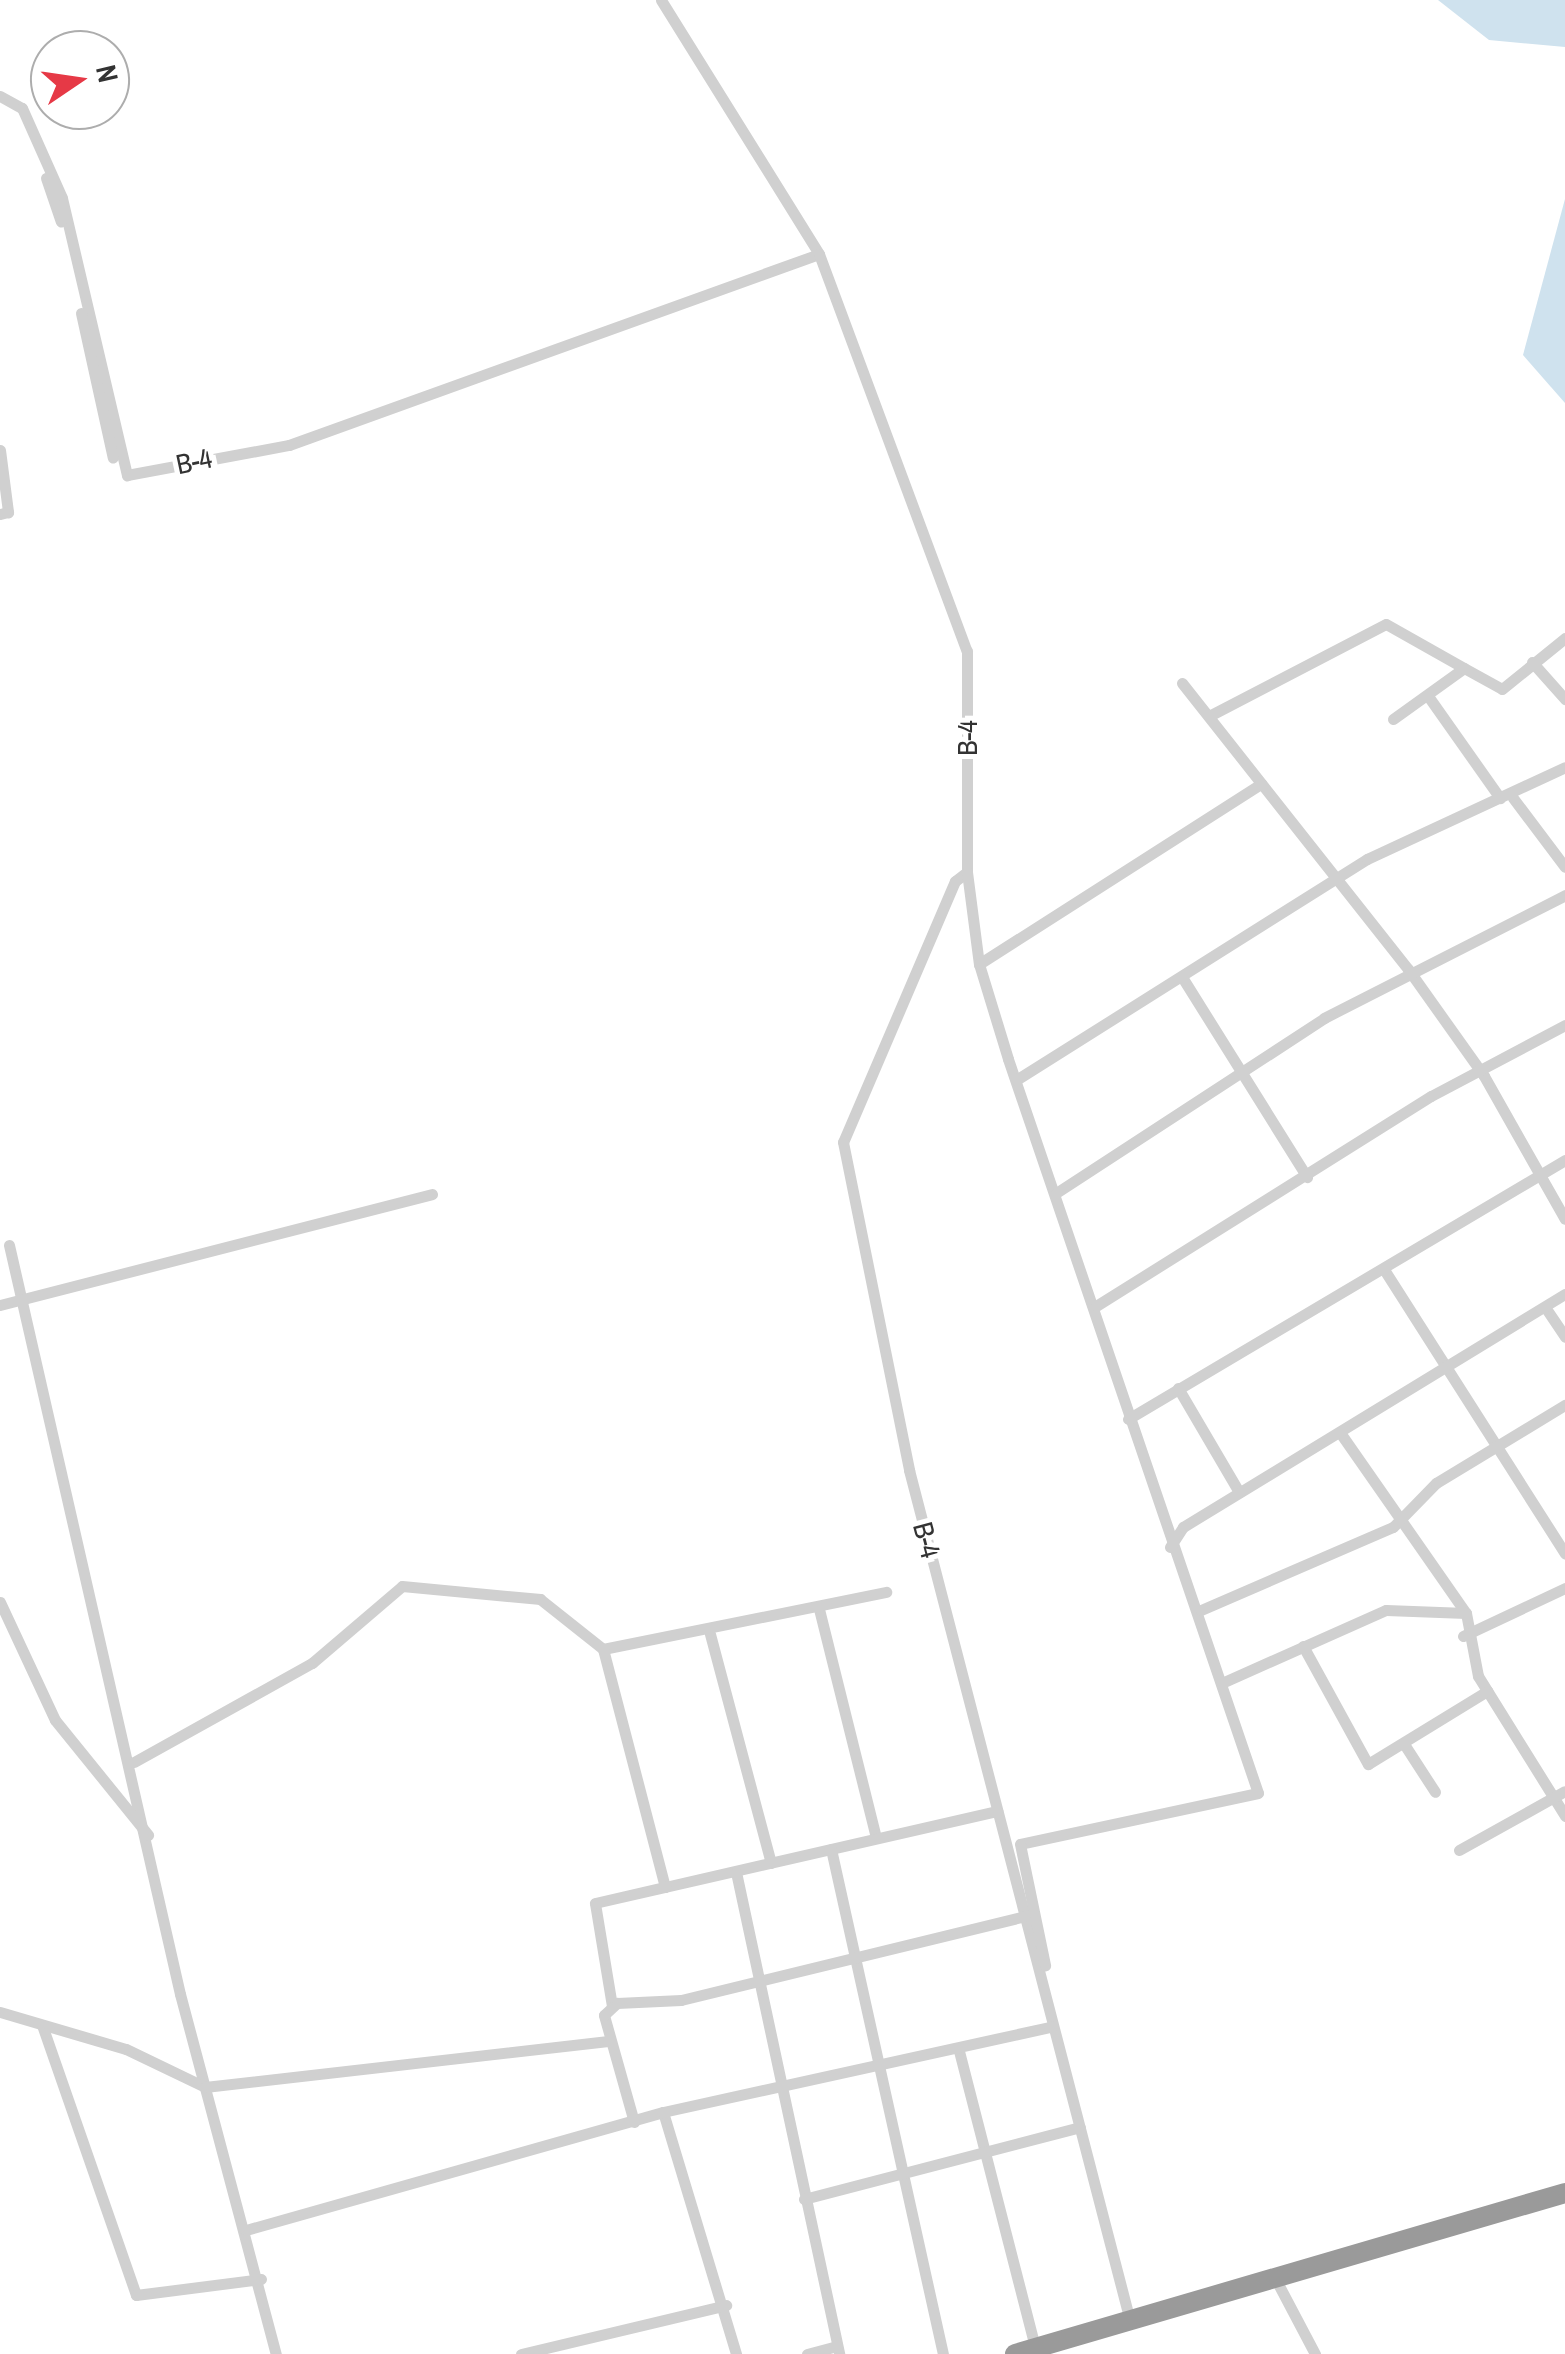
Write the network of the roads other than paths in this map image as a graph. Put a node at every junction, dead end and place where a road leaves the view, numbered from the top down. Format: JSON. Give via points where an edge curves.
{"nodes":[{"id":1,"x":661,"y":0,"type":"edge"},
{"id":2,"x":0,"y":96,"type":"edge"},
{"id":3,"x":22,"y":108,"type":"junction"},
{"id":4,"x":818,"y":254,"type":"junction"},
{"id":5,"x":0,"y":450,"type":"edge"},
{"id":6,"x":113,"y":458,"type":"dead end"},
{"id":7,"x":0,"y":514,"type":"edge"},
{"id":8,"x":1565,"y":638,"type":"edge"},
{"id":9,"x":1532,"y":662,"type":"junction"},
{"id":10,"x":1464,"y":668,"type":"junction"},
{"id":11,"x":1182,"y":683,"type":"dead end"},
{"id":12,"x":1428,"y":696,"type":"junction"},
{"id":13,"x":1565,"y":699,"type":"edge"},
{"id":14,"x":1209,"y":716,"type":"junction"},
{"id":15,"x":1393,"y":719,"type":"dead end"},
{"id":16,"x":1565,"y":766,"type":"edge"},
{"id":17,"x":1261,"y":784,"type":"junction"},
{"id":18,"x":1507,"y":798,"type":"junction"},
{"id":19,"x":1565,"y":867,"type":"edge"},
{"id":20,"x":967,"y":872,"type":"junction"},
{"id":21,"x":1333,"y":881,"type":"junction"},
{"id":22,"x":1565,"y":895,"type":"edge"},
{"id":23,"x":980,"y":964,"type":"junction"},
{"id":24,"x":1408,"y":969,"type":"junction"},
{"id":25,"x":1182,"y":977,"type":"junction"},
{"id":26,"x":1565,"y":1025,"type":"edge"},
{"id":27,"x":1478,"y":1070,"type":"junction"},
{"id":28,"x":1250,"y":1074,"type":"junction"},
{"id":29,"x":1016,"y":1080,"type":"junction"},
{"id":30,"x":1565,"y":1160,"type":"edge"},
{"id":31,"x":1540,"y":1172,"type":"junction"},
{"id":32,"x":1306,"y":1177,"type":"junction"},
{"id":33,"x":1056,"y":1192,"type":"junction"},
{"id":34,"x":432,"y":1194,"type":"dead end"},
{"id":35,"x":1565,"y":1219,"type":"edge"},
{"id":36,"x":9,"y":1245,"type":"dead end"},
{"id":37,"x":1385,"y":1272,"type":"junction"},
{"id":38,"x":21,"y":1294,"type":"junction"},
{"id":39,"x":1565,"y":1294,"type":"edge"},
{"id":40,"x":0,"y":1305,"type":"edge"},
{"id":41,"x":1096,"y":1306,"type":"junction"},
{"id":42,"x":1545,"y":1307,"type":"junction"},
{"id":43,"x":1565,"y":1337,"type":"edge"},
{"id":44,"x":1444,"y":1372,"type":"junction"},
{"id":45,"x":1178,"y":1388,"type":"junction"},
{"id":46,"x":1565,"y":1405,"type":"edge"},
{"id":47,"x":1128,"y":1419,"type":"junction"},
{"id":48,"x":1341,"y":1434,"type":"junction"},
{"id":49,"x":1492,"y":1449,"type":"junction"},
{"id":50,"x":1239,"y":1492,"type":"junction"},
{"id":51,"x":1402,"y":1515,"type":"junction"},
{"id":52,"x":1170,"y":1547,"type":"junction"},
{"id":53,"x":1565,"y":1554,"type":"edge"},
{"id":54,"x":1565,"y":1588,"type":"edge"},
{"id":55,"x":886,"y":1592,"type":"dead end"},
{"id":56,"x":0,"y":1602,"type":"edge"},
{"id":57,"x":818,"y":1608,"type":"junction"},
{"id":58,"x":1201,"y":1610,"type":"junction"},
{"id":59,"x":1466,"y":1613,"type":"junction"},
{"id":60,"x":710,"y":1634,"type":"junction"},
{"id":61,"x":1463,"y":1636,"type":"junction"},
{"id":62,"x":1303,"y":1646,"type":"junction"},
{"id":63,"x":604,"y":1650,"type":"junction"},
{"id":64,"x":1224,"y":1682,"type":"junction"},
{"id":65,"x":1487,"y":1691,"type":"junction"},
{"id":66,"x":1404,"y":1744,"type":"junction"},
{"id":67,"x":134,"y":1762,"type":"junction"},
{"id":68,"x":1565,"y":1791,"type":"edge"},
{"id":69,"x":1435,"y":1792,"type":"dead end"},
{"id":70,"x":1553,"y":1798,"type":"junction"},
{"id":71,"x":998,"y":1811,"type":"junction"},
{"id":72,"x":1565,"y":1816,"type":"edge"},
{"id":73,"x":151,"y":1838,"type":"junction"},
{"id":74,"x":876,"y":1838,"type":"junction"},
{"id":75,"x":831,"y":1849,"type":"junction"},
{"id":76,"x":1460,"y":1850,"type":"dead end"},
{"id":77,"x":771,"y":1864,"type":"junction"},
{"id":78,"x":736,"y":1872,"type":"junction"},
{"id":79,"x":665,"y":1887,"type":"junction"},
{"id":80,"x":1025,"y":1916,"type":"junction"},
{"id":81,"x":855,"y":1959,"type":"junction"},
{"id":82,"x":760,"y":1980,"type":"junction"},
{"id":83,"x":612,"y":2006,"type":"junction"},
{"id":84,"x":0,"y":2012,"type":"edge"},
{"id":85,"x":42,"y":2025,"type":"junction"},
{"id":86,"x":1053,"y":2026,"type":"junction"},
{"id":87,"x":610,"y":2041,"type":"junction"},
{"id":88,"x":960,"y":2051,"type":"junction"},
{"id":89,"x":872,"y":2066,"type":"junction"},
{"id":90,"x":205,"y":2087,"type":"junction"},
{"id":91,"x":784,"y":2087,"type":"junction"},
{"id":92,"x":663,"y":2112,"type":"junction"},
{"id":93,"x":634,"y":2122,"type":"junction"},
{"id":94,"x":1078,"y":2122,"type":"junction"},
{"id":95,"x":984,"y":2155,"type":"junction"},
{"id":96,"x":898,"y":2174,"type":"junction"},
{"id":97,"x":1565,"y":2193,"type":"edge"},
{"id":98,"x":804,"y":2199,"type":"junction"},
{"id":99,"x":246,"y":2230,"type":"junction"},
{"id":100,"x":261,"y":2278,"type":"junction"},
{"id":101,"x":1274,"y":2278,"type":"junction"},
{"id":102,"x":726,"y":2306,"type":"junction"},
{"id":103,"x":1130,"y":2320,"type":"junction"},
{"id":104,"x":838,"y":2350,"type":"edge"},
{"id":105,"x":1025,"y":2351,"type":"edge"},
{"id":106,"x":276,"y":2354,"type":"edge"},
{"id":107,"x":521,"y":2354,"type":"edge"},
{"id":108,"x":736,"y":2354,"type":"edge"},
{"id":109,"x":807,"y":2354,"type":"edge"},
{"id":110,"x":943,"y":2354,"type":"edge"},
{"id":111,"x":1315,"y":2354,"type":"edge"}],
"edges":[{"from":1,"to":4,"type":"street"},
{"from":2,"to":3,"type":"street"},
{"from":3,"to":4,"type":"street","name":"B-4","via":[[62,198],[127,475],[289,446]]},
{"from":3,"to":6,"type":"street","via":[[60,219]]},
{"from":4,"to":20,"type":"street","name":"B-4","via":[[967,651]]},
{"from":5,"to":7,"type":"street","via":[[8,512]]},
{"from":8,"to":9,"type":"street"},
{"from":9,"to":10,"type":"street","via":[[1502,689]]},
{"from":9,"to":13,"type":"street"},
{"from":10,"to":12,"type":"street"},
{"from":10,"to":14,"type":"street","via":[[1386,624]]},
{"from":11,"to":14,"type":"street"},
{"from":12,"to":15,"type":"street"},
{"from":12,"to":18,"type":"street"},
{"from":14,"to":17,"type":"street"},
{"from":16,"to":18,"type":"street"},
{"from":17,"to":21,"type":"street"},
{"from":17,"to":23,"type":"street"},
{"from":18,"to":19,"type":"street"},
{"from":18,"to":21,"type":"street"},
{"from":20,"to":23,"type":"street"},
{"from":20,"to":71,"type":"street","name":"B-4","via":[[843,1142],[909,1470]]},
{"from":21,"to":24,"type":"street"},
{"from":21,"to":25,"type":"street"},
{"from":22,"to":24,"type":"street"},
{"from":23,"to":29,"type":"street"},
{"from":24,"to":27,"type":"street"},
{"from":24,"to":28,"type":"street"},
{"from":25,"to":28,"type":"street"},
{"from":25,"to":29,"type":"street"},
{"from":26,"to":27,"type":"street"},
{"from":27,"to":31,"type":"street"},
{"from":27,"to":32,"type":"street"},
{"from":28,"to":32,"type":"street"},
{"from":28,"to":33,"type":"street"},
{"from":29,"to":33,"type":"street"},
{"from":30,"to":31,"type":"street"},
{"from":31,"to":35,"type":"street"},
{"from":31,"to":37,"type":"street"},
{"from":32,"to":41,"type":"street"},
{"from":33,"to":41,"type":"street"},
{"from":34,"to":38,"type":"street"},
{"from":36,"to":38,"type":"street"},
{"from":37,"to":44,"type":"street"},
{"from":37,"to":45,"type":"street"},
{"from":38,"to":40,"type":"street"},
{"from":38,"to":67,"type":"street"},
{"from":39,"to":42,"type":"street"},
{"from":41,"to":47,"type":"street"},
{"from":42,"to":43,"type":"street"},
{"from":42,"to":44,"type":"street"},
{"from":44,"to":48,"type":"street"},
{"from":44,"to":49,"type":"street"},
{"from":45,"to":47,"type":"street"},
{"from":45,"to":50,"type":"street"},
{"from":46,"to":49,"type":"street"},
{"from":47,"to":52,"type":"street"},
{"from":48,"to":50,"type":"street"},
{"from":48,"to":51,"type":"street"},
{"from":49,"to":51,"type":"street"},
{"from":49,"to":53,"type":"street"},
{"from":50,"to":52,"type":"street","via":[[1183,1527]]},
{"from":51,"to":58,"type":"street","via":[[1345,1552]]},
{"from":51,"to":59,"type":"street"},
{"from":52,"to":58,"type":"street"},
{"from":54,"to":61,"type":"street"},
{"from":55,"to":57,"type":"street"},
{"from":56,"to":73,"type":"street","via":[[55,1720]]},
{"from":57,"to":60,"type":"street"},
{"from":57,"to":74,"type":"street"},
{"from":58,"to":64,"type":"street"},
{"from":59,"to":61,"type":"street"},
{"from":59,"to":62,"type":"street","via":[[1386,1610]]},
{"from":60,"to":63,"type":"street"},
{"from":60,"to":77,"type":"street"},
{"from":61,"to":65,"type":"street"},
{"from":62,"to":64,"type":"street"},
{"from":62,"to":66,"type":"street","via":[[1368,1764]]},
{"from":63,"to":67,"type":"street","via":[[540,1600],[402,1586],[312,1663]]},
{"from":63,"to":79,"type":"street"},
{"from":64,"to":94,"type":"street","via":[[1258,1793],[1020,1844]]},
{"from":65,"to":66,"type":"street"},
{"from":65,"to":70,"type":"street"},
{"from":66,"to":69,"type":"street"},
{"from":67,"to":73,"type":"street"},
{"from":68,"to":70,"type":"street"},
{"from":70,"to":72,"type":"street"},
{"from":70,"to":76,"type":"street"},
{"from":71,"to":74,"type":"street"},
{"from":71,"to":80,"type":"street","name":"B-4"},
{"from":73,"to":90,"type":"street"},
{"from":74,"to":75,"type":"street"},
{"from":75,"to":77,"type":"street"},
{"from":75,"to":81,"type":"street"},
{"from":77,"to":78,"type":"street"},
{"from":78,"to":79,"type":"street"},
{"from":78,"to":82,"type":"street"},
{"from":79,"to":83,"type":"street","via":[[595,1904],[590,1914]]},
{"from":80,"to":81,"type":"street"},
{"from":80,"to":86,"type":"street","name":"B-4"},
{"from":81,"to":82,"type":"street"},
{"from":81,"to":89,"type":"street"},
{"from":82,"to":83,"type":"street"},
{"from":82,"to":91,"type":"street"},
{"from":83,"to":87,"type":"street","via":[[604,2016]]},
{"from":84,"to":85,"type":"street"},
{"from":85,"to":90,"type":"street","via":[[126,2049]]},
{"from":85,"to":100,"type":"street","via":[[136,2296]]},
{"from":86,"to":88,"type":"street"},
{"from":86,"to":94,"type":"street","name":"B-4"},
{"from":87,"to":90,"type":"street"},
{"from":87,"to":93,"type":"street"},
{"from":88,"to":89,"type":"street"},
{"from":88,"to":95,"type":"street"},
{"from":89,"to":91,"type":"street"},
{"from":89,"to":96,"type":"street"},
{"from":90,"to":99,"type":"street"},
{"from":91,"to":92,"type":"street"},
{"from":91,"to":98,"type":"street"},
{"from":92,"to":93,"type":"street"},
{"from":92,"to":102,"type":"street"},
{"from":93,"to":99,"type":"street"},
{"from":94,"to":95,"type":"street"},
{"from":94,"to":103,"type":"street","name":"B-4"},
{"from":95,"to":96,"type":"street"},
{"from":95,"to":105,"type":"street"},
{"from":96,"to":98,"type":"street"},
{"from":96,"to":110,"type":"street"},
{"from":97,"to":101,"type":"highway"},
{"from":98,"to":104,"type":"street"},
{"from":99,"to":100,"type":"street"},
{"from":100,"to":106,"type":"street"},
{"from":101,"to":103,"type":"highway"},
{"from":101,"to":111,"type":"street"},
{"from":102,"to":107,"type":"street"},
{"from":102,"to":108,"type":"street"},
{"from":103,"to":105,"type":"highway"},
{"from":104,"to":109,"type":"street"}]}
